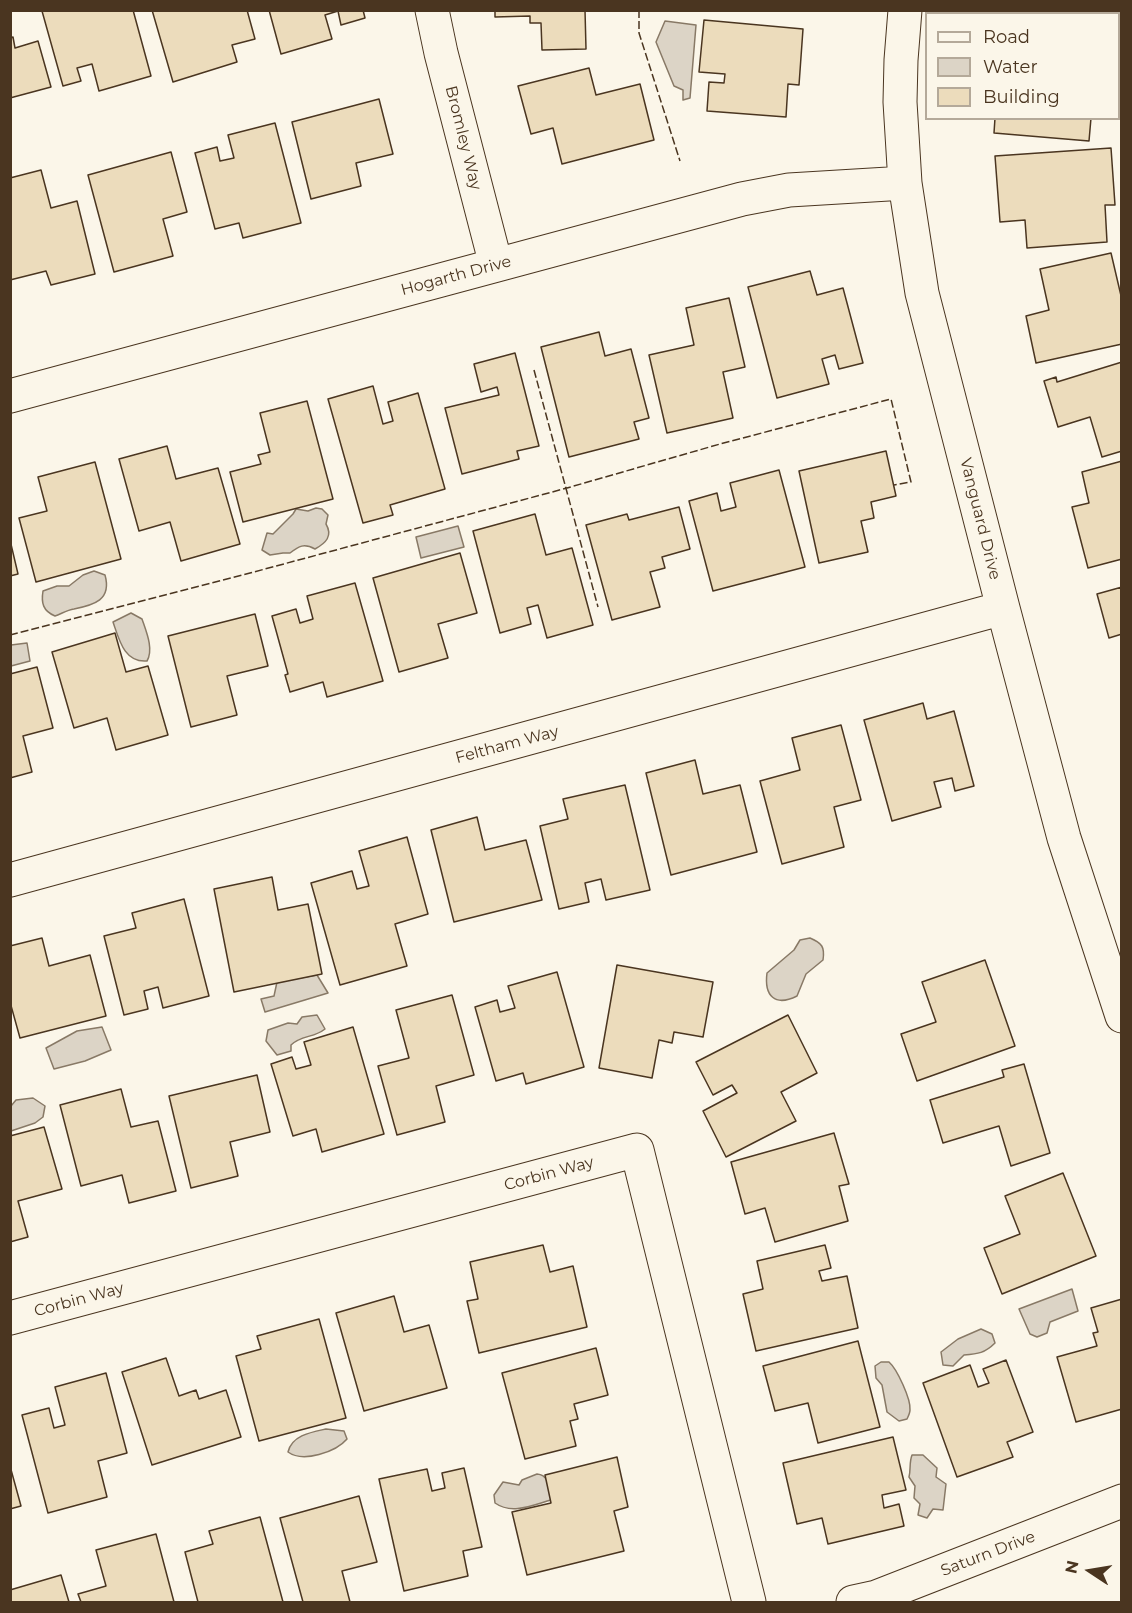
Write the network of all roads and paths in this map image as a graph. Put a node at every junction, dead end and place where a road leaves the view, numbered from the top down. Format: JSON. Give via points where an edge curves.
{"nodes":[{"id":1,"x":432,"y":10,"type":"edge"},
{"id":2,"x":905,"y":10,"type":"edge"},
{"id":3,"x":905,"y":183,"type":"junction"},
{"id":4,"x":496,"y":266,"type":"junction"},
{"id":5,"x":10,"y":396,"type":"edge"},
{"id":6,"x":1003,"y":608,"type":"junction"},
{"id":7,"x":10,"y":880,"type":"edge"},
{"id":8,"x":1122,"y":1016,"type":"edge"},
{"id":9,"x":10,"y":1318,"type":"edge"},
{"id":10,"x":1122,"y":1501,"type":"edge"},
{"id":11,"x":749,"y":1602,"type":"edge"},
{"id":12,"x":853,"y":1602,"type":"edge"}],
"edges":[{"from":1,"to":4,"type":"street","name":"Bromley Way"},
{"from":2,"to":3,"type":"street","name":"Vanguard Drive","via":[[900,102]]},
{"from":3,"to":4,"type":"street","name":"Hogarth Drive","via":[[789,190],[742,199]]},
{"from":3,"to":6,"type":"street","name":"Vanguard Drive","via":[[922,293]]},
{"from":4,"to":5,"type":"street","name":"Hogarth Drive"},
{"from":6,"to":7,"type":"street","name":"Feltham Way"},
{"from":6,"to":8,"type":"street","name":"Vanguard Drive","via":[[1064,837]]},
{"from":9,"to":11,"type":"street","name":"Corbin Way","via":[[636,1150]]},
{"from":10,"to":12,"type":"street","name":"Saturn Drive","via":[[876,1597]]}]}
